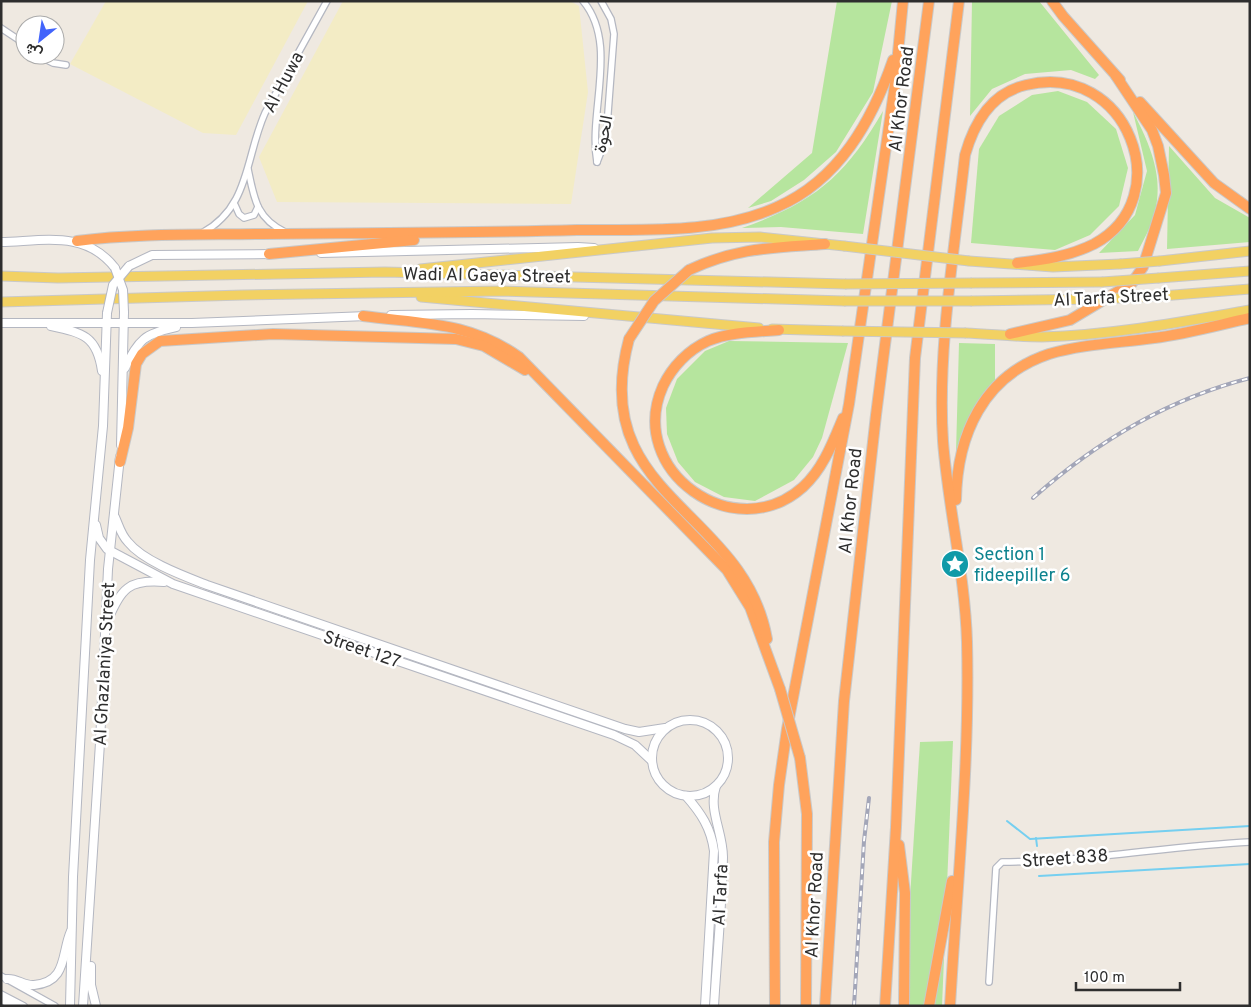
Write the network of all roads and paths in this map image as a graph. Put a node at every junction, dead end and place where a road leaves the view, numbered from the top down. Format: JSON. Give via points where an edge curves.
{"nodes":[{"id":1,"x":327,"y":1,"type":"edge"},
{"id":2,"x":583,"y":1,"type":"edge"},
{"id":3,"x":601,"y":1,"type":"edge"},
{"id":4,"x":903,"y":1,"type":"edge"},
{"id":5,"x":929,"y":1,"type":"edge"},
{"id":6,"x":959,"y":1,"type":"edge"},
{"id":7,"x":1052,"y":1,"type":"edge"},
{"id":8,"x":1,"y":28,"type":"edge"},
{"id":9,"x":15,"y":37,"type":"edge"},
{"id":10,"x":897,"y":47,"type":"junction"},
{"id":11,"x":60,"y":65,"type":"edge"},
{"id":12,"x":66,"y":66,"type":"dead end"},
{"id":13,"x":1116,"y":76,"type":"junction"},
{"id":14,"x":595,"y":138,"type":"junction"},
{"id":15,"x":606,"y":139,"type":"junction"},
{"id":16,"x":248,"y":166,"type":"junction"},
{"id":17,"x":235,"y":205,"type":"junction"},
{"id":18,"x":258,"y":207,"type":"junction"},
{"id":19,"x":1250,"y":209,"type":"edge"},
{"id":20,"x":289,"y":234,"type":"junction"},
{"id":21,"x":434,"y":234,"type":"junction"},
{"id":22,"x":198,"y":235,"type":"junction"},
{"id":23,"x":78,"y":241,"type":"junction"},
{"id":24,"x":1,"y":242,"type":"edge"},
{"id":25,"x":825,"y":244,"type":"junction"},
{"id":26,"x":606,"y":249,"type":"junction"},
{"id":27,"x":1250,"y":251,"type":"edge"},
{"id":28,"x":269,"y":254,"type":"junction"},
{"id":29,"x":1017,"y":264,"type":"junction"},
{"id":30,"x":1250,"y":270,"type":"edge"},
{"id":31,"x":117,"y":272,"type":"junction"},
{"id":32,"x":385,"y":272,"type":"junction"},
{"id":33,"x":1,"y":276,"type":"edge"},
{"id":34,"x":972,"y":283,"type":"joint"},
{"id":35,"x":1250,"y":289,"type":"edge"},
{"id":36,"x":387,"y":293,"type":"junction"},
{"id":37,"x":972,"y":301,"type":"joint"},
{"id":38,"x":1,"y":302,"type":"edge"},
{"id":39,"x":1250,"y":310,"type":"edge"},
{"id":40,"x":363,"y":316,"type":"junction"},
{"id":41,"x":620,"y":317,"type":"junction"},
{"id":42,"x":1250,"y":318,"type":"edge"},
{"id":43,"x":32,"y":322,"type":"junction"},
{"id":44,"x":1,"y":323,"type":"edge"},
{"id":45,"x":106,"y":323,"type":"junction"},
{"id":46,"x":123,"y":323,"type":"junction"},
{"id":47,"x":192,"y":323,"type":"junction"},
{"id":48,"x":779,"y":330,"type":"junction"},
{"id":49,"x":1010,"y":334,"type":"junction"},
{"id":50,"x":123,"y":372,"type":"junction"},
{"id":51,"x":105,"y":390,"type":"junction"},
{"id":52,"x":566,"y":404,"type":"junction"},
{"id":53,"x":849,"y":404,"type":"junction"},
{"id":54,"x":120,"y":462,"type":"junction"},
{"id":55,"x":94,"y":515,"type":"junction"},
{"id":56,"x":115,"y":516,"type":"junction"},
{"id":57,"x":956,"y":533,"type":"junction"},
{"id":58,"x":112,"y":552,"type":"junction"},
{"id":59,"x":173,"y":570,"type":"junction"},
{"id":60,"x":167,"y":582,"type":"junction"},
{"id":61,"x":106,"y":623,"type":"junction"},
{"id":62,"x":772,"y":664,"type":"junction"},
{"id":63,"x":665,"y":728,"type":"junction"},
{"id":64,"x":651,"y":760,"type":"junction"},
{"id":65,"x":716,"y":786,"type":"junction"},
{"id":66,"x":686,"y":796,"type":"junction"},
{"id":67,"x":896,"y":827,"type":"junction"},
{"id":68,"x":960,"y":838,"type":"junction"},
{"id":69,"x":1250,"y":842,"type":"edge"},
{"id":70,"x":73,"y":927,"type":"junction"},
{"id":71,"x":87,"y":953,"type":"junction"},
{"id":72,"x":4,"y":978,"type":"edge"},
{"id":73,"x":989,"y":982,"type":"dead end"},
{"id":74,"x":1,"y":996,"type":"edge"},
{"id":75,"x":13,"y":1006,"type":"edge"},
{"id":76,"x":24,"y":1006,"type":"edge"},
{"id":77,"x":55,"y":1006,"type":"edge"},
{"id":78,"x":70,"y":1006,"type":"edge"},
{"id":79,"x":82,"y":1006,"type":"edge"},
{"id":80,"x":96,"y":1006,"type":"edge"},
{"id":81,"x":705,"y":1006,"type":"edge"},
{"id":82,"x":714,"y":1006,"type":"edge"},
{"id":83,"x":775,"y":1006,"type":"edge"},
{"id":84,"x":806,"y":1006,"type":"edge"},
{"id":85,"x":825,"y":1006,"type":"edge"},
{"id":86,"x":885,"y":1006,"type":"edge"},
{"id":87,"x":904,"y":1006,"type":"edge"},
{"id":88,"x":929,"y":1006,"type":"edge"},
{"id":89,"x":950,"y":1006,"type":"edge"}],
"edges":[{"from":1,"to":16,"type":"street","name":"Al Huwa","via":[[265,113]]},
{"from":2,"to":14,"type":"street","name":"الحوة","via":[[593,15],[600,43]]},
{"from":3,"to":15,"type":"street","name":"الحوة","via":[[611,19],[614,34]]},
{"from":4,"to":10,"type":"highway"},
{"from":5,"to":85,"type":"highway","name":"Al Khor Road","via":[[876,415],[844,701]]},
{"from":6,"to":67,"type":"highway","via":[[915,358]]},
{"from":7,"to":13,"type":"highway"},
{"from":8,"to":9,"type":"street"},
{"from":10,"to":21,"type":"highway","via":[[883,90],[857,138],[808,190],[777,207],[746,218],[683,228]]},
{"from":10,"to":53,"type":"highway","via":[[895,84]]},
{"from":11,"to":12,"type":"street"},
{"from":13,"to":19,"type":"highway","via":[[1214,183]]},
{"from":13,"to":49,"type":"highway","via":[[1152,130],[1164,175],[1166,193],[1143,268],[1132,283],[1070,320]]},
{"from":14,"to":15,"type":"street"},
{"from":14,"to":15,"type":"street","name":"الحوة","via":[[597,162]]},
{"from":16,"to":17,"type":"street","name":"Al Huwa"},
{"from":16,"to":18,"type":"street","name":"Al Huwa"},
{"from":17,"to":18,"type":"street","via":[[244,218],[254,215]]},
{"from":17,"to":22,"type":"street","name":"Al Huwa","via":[[217,225]]},
{"from":18,"to":20,"type":"street","name":"Al Huwa","via":[[272,226]]},
{"from":20,"to":21,"type":"highway"},
{"from":20,"to":22,"type":"highway"},
{"from":21,"to":28,"type":"highway","via":[[414,240]]},
{"from":22,"to":23,"type":"highway","via":[[145,235]]},
{"from":23,"to":24,"type":"street"},
{"from":23,"to":31,"type":"street","via":[[97,250]]},
{"from":25,"to":26,"type":"main road","via":[[736,237]]},
{"from":25,"to":29,"type":"main road","bridge":true},
{"from":25,"to":62,"type":"highway","bridge":true,"via":[[756,248],[732,253],[689,270],[654,300],[629,339],[622,363],[622,412],[639,458],[652,478],[722,548],[748,584],[765,625]]},
{"from":26,"to":28,"type":"street","name":"Wadi Al Gaeya Street"},
{"from":26,"to":32,"type":"main road"},
{"from":27,"to":29,"type":"main road","bridge":true,"via":[[1120,264],[1053,267]]},
{"from":28,"to":31,"type":"street","name":"Wadi Al Gaeya Street","bridge":true,"via":[[152,255]]},
{"from":29,"to":57,"type":"highway","via":[[1049,260],[1095,243],[1125,214],[1134,194],[1136,160],[1129,132],[1118,114],[1102,98],[1084,88],[1063,82],[1041,81],[1019,86],[982,114],[971,133],[963,175],[945,340],[943,442]]},
{"from":30,"to":34,"type":"main road","name":"Al Tarfa Street","bridge":true,"via":[[1102,282]]},
{"from":31,"to":45,"type":"street","bridge":true},
{"from":31,"to":46,"type":"street","bridge":true,"via":[[124,290]]},
{"from":32,"to":33,"type":"main road","name":"Wadi Al Gaeya Street","via":[[58,278]]},
{"from":32,"to":34,"type":"main road","name":"Wadi Al Gaeya Street","bridge":true,"via":[[845,284]]},
{"from":35,"to":37,"type":"main road","name":"Al Tarfa Street","bridge":true,"via":[[1099,299]]},
{"from":36,"to":37,"type":"main road","name":"Wadi Al Gaeya Street","bridge":true,"via":[[502,291],[844,301]]},
{"from":36,"to":38,"type":"main road","name":"Wadi Al Gaeya Street"},
{"from":36,"to":41,"type":"main road"},
{"from":39,"to":49,"type":"main road","via":[[1140,329],[1042,337]]},
{"from":40,"to":41,"type":"street"},
{"from":40,"to":47,"type":"street"},
{"from":40,"to":52,"type":"highway","via":[[459,328],[481,334],[519,356]]},
{"from":41,"to":48,"type":"main road"},
{"from":42,"to":57,"type":"highway","via":[[1173,336],[1068,349],[1029,363],[1012,374],[985,400],[961,448],[956,483]]},
{"from":43,"to":44,"type":"street"},
{"from":43,"to":45,"type":"street"},
{"from":43,"to":51,"type":"street","via":[[70,330],[89,338],[101,362]]},
{"from":45,"to":46,"type":"street"},
{"from":45,"to":51,"type":"street","name":"Al Ghazlaniya Street"},
{"from":46,"to":47,"type":"street"},
{"from":46,"to":50,"type":"street","name":"Al Ghazlaniya Street"},
{"from":47,"to":50,"type":"street","via":[[157,331],[141,340]]},
{"from":48,"to":49,"type":"main road","bridge":true},
{"from":48,"to":53,"type":"highway","via":[[734,334],[708,341],[686,355],[669,375],[658,399],[655,425],[662,453],[677,478],[699,496],[726,507],[755,509],[783,502],[804,486],[821,466]]},
{"from":50,"to":54,"type":"street","name":"Al Ghazlaniya Street"},
{"from":51,"to":55,"type":"street","name":"Al Ghazlaniya Street"},
{"from":52,"to":54,"type":"highway","via":[[519,364],[484,346],[456,339],[273,334],[160,341],[149,347],[136,364]]},
{"from":52,"to":62,"type":"highway","via":[[728,570],[750,607]]},
{"from":53,"to":83,"type":"highway","via":[[790,710],[779,785],[774,842]]},
{"from":54,"to":56,"type":"street","name":"Al Ghazlaniya Street"},
{"from":55,"to":58,"type":"street","name":"Street 127","via":[[99,538]]},
{"from":55,"to":70,"type":"street","name":"Al Ghazlaniya Street","via":[[73,877]]},
{"from":56,"to":58,"type":"street","name":"Al Ghazlaniya Street"},
{"from":56,"to":59,"type":"street","name":"Street 127","via":[[130,545]]},
{"from":57,"to":68,"type":"highway","via":[[967,648]]},
{"from":58,"to":60,"type":"street","name":"Street 127"},
{"from":58,"to":61,"type":"street","name":"Al Ghazlaniya Street","via":[[108,569]]},
{"from":59,"to":60,"type":"street"},
{"from":59,"to":63,"type":"street","name":"Street 127","via":[[242,598],[613,726],[639,732]]},
{"from":60,"to":61,"type":"street","via":[[144,581],[128,586],[117,599]]},
{"from":60,"to":64,"type":"street","name":"Street 127","via":[[614,735],[635,744]]},
{"from":61,"to":71,"type":"street","name":"Al Ghazlaniya Street"},
{"from":62,"to":84,"type":"highway","bridge":true,"via":[[800,758],[808,814]]},
{"from":63,"to":64,"type":"street","via":[[654,742]]},
{"from":63,"to":65,"type":"street","via":[[690,720],[704,722],[716,730],[728,754],[727,768]]},
{"from":64,"to":66,"type":"street","via":[[660,782],[675,793]]},
{"from":65,"to":66,"type":"street","via":[[699,795]]},
{"from":65,"to":82,"type":"street","name":"Al Tarfa","via":[[712,803],[720,829],[723,857]]},
{"from":66,"to":81,"type":"street","name":"Al Tarfa","via":[[705,820],[714,851]]},
{"from":67,"to":86,"type":"highway"},
{"from":67,"to":87,"type":"highway","via":[[905,893]]},
{"from":68,"to":88,"type":"highway"},
{"from":68,"to":89,"type":"highway"},
{"from":69,"to":73,"type":"street","name":"Street 838","via":[[1192,845],[1043,862],[1002,862],[996,868]]},
{"from":70,"to":72,"type":"street","via":[[64,962],[54,977],[33,985]]},
{"from":70,"to":78,"type":"street","name":"Al Ghazlaniya Street"},
{"from":71,"to":79,"type":"street","name":"Al Ghazlaniya Street"},
{"from":71,"to":80,"type":"street"},
{"from":72,"to":77,"type":"street"},
{"from":74,"to":75,"type":"street"},
{"from":74,"to":76,"type":"street"}]}
